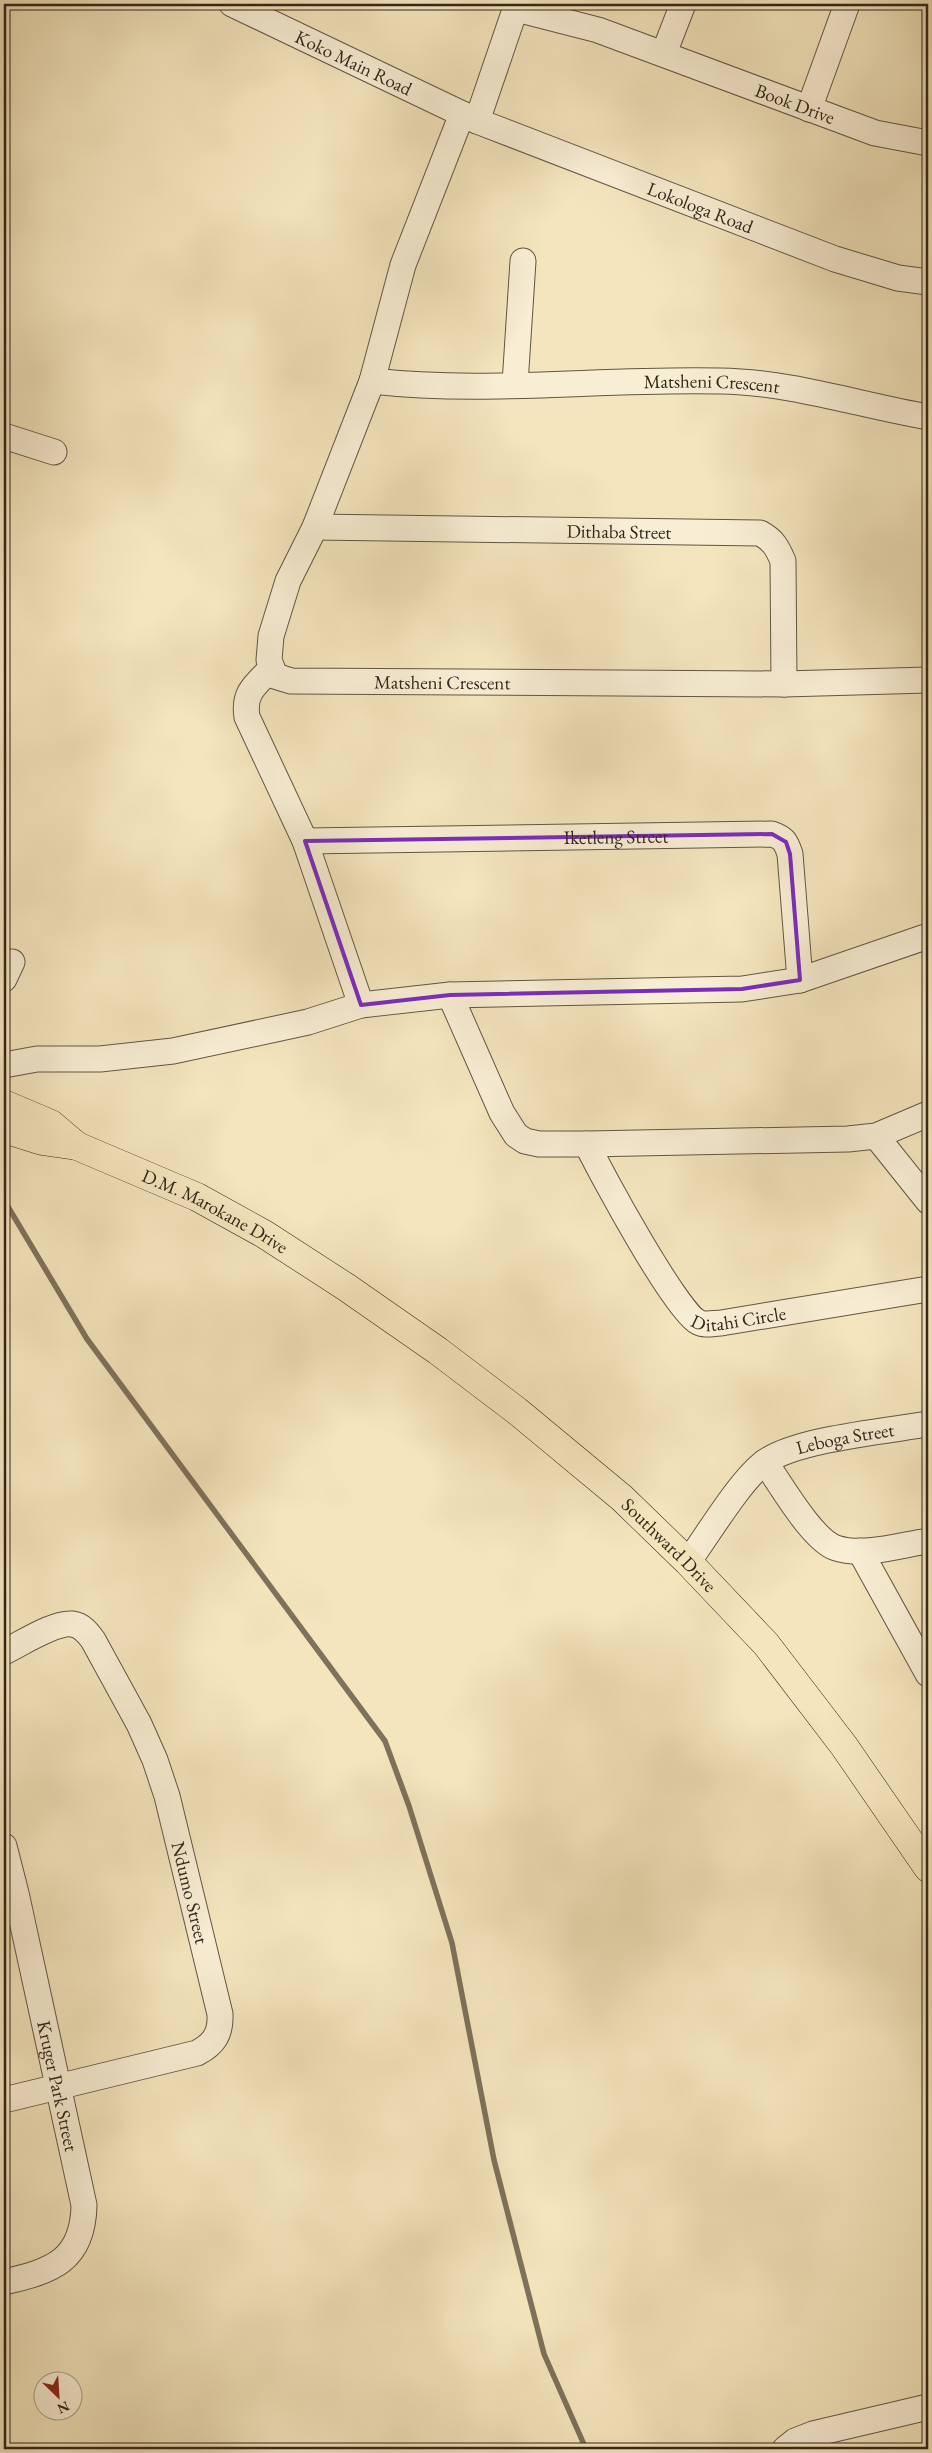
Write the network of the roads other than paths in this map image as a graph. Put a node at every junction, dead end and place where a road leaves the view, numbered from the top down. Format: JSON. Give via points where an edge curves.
{"nodes":[{"id":1,"x":232,"y":4,"type":"edge"},
{"id":2,"x":683,"y":4,"type":"edge"},
{"id":3,"x":847,"y":4,"type":"edge"},
{"id":4,"x":516,"y":7,"type":"edge"},
{"id":5,"x":664,"y":53,"type":"junction"},
{"id":6,"x":809,"y":109,"type":"junction"},
{"id":7,"x":469,"y":117,"type":"junction"},
{"id":8,"x":928,"y":143,"type":"edge"},
{"id":9,"x":523,"y":261,"type":"dead end"},
{"id":10,"x":928,"y":282,"type":"edge"},
{"id":11,"x":372,"y":380,"type":"junction"},
{"id":12,"x":515,"y":384,"type":"junction"},
{"id":13,"x":928,"y":417,"type":"edge"},
{"id":14,"x":4,"y":436,"type":"edge"},
{"id":15,"x":54,"y":452,"type":"dead end"},
{"id":16,"x":315,"y":527,"type":"junction"},
{"id":17,"x":271,"y":669,"type":"junction"},
{"id":18,"x":928,"y":680,"type":"edge"},
{"id":19,"x":784,"y":684,"type":"junction"},
{"id":20,"x":305,"y":841,"type":"junction"},
{"id":21,"x":928,"y":936,"type":"edge"},
{"id":22,"x":800,"y":980,"type":"junction"},
{"id":23,"x":450,"y":995,"type":"junction"},
{"id":24,"x":361,"y":1005,"type":"junction"},
{"id":25,"x":4,"y":1065,"type":"edge"},
{"id":26,"x":4,"y":1104,"type":"edge"},
{"id":27,"x":928,"y":1114,"type":"edge"},
{"id":28,"x":4,"y":1129,"type":"edge"},
{"id":29,"x":876,"y":1136,"type":"junction"},
{"id":30,"x":587,"y":1144,"type":"junction"},
{"id":31,"x":77,"y":1146,"type":"junction"},
{"id":32,"x":928,"y":1201,"type":"edge"},
{"id":33,"x":346,"y":1286,"type":"joint"},
{"id":34,"x":928,"y":1289,"type":"edge"},
{"id":35,"x":928,"y":1424,"type":"edge"},
{"id":36,"x":765,"y":1462,"type":"junction"},
{"id":37,"x":928,"y":1541,"type":"edge"},
{"id":38,"x":860,"y":1551,"type":"junction"},
{"id":39,"x":688,"y":1562,"type":"junction"},
{"id":40,"x":4,"y":1652,"type":"edge"},
{"id":41,"x":928,"y":1674,"type":"edge"},
{"id":42,"x":4,"y":1846,"type":"edge"},
{"id":43,"x":928,"y":1868,"type":"edge"},
{"id":44,"x":59,"y":2088,"type":"junction"},
{"id":45,"x":4,"y":2100,"type":"edge"},
{"id":46,"x":4,"y":2282,"type":"edge"},
{"id":47,"x":928,"y":2407,"type":"edge"},
{"id":48,"x":785,"y":2449,"type":"edge"}],
"edges":[{"from":1,"to":7,"type":"street","name":"Koko Main Road"},
{"from":2,"to":5,"type":"street"},
{"from":3,"to":6,"type":"street"},
{"from":4,"to":5,"type":"street","name":"Book Drive"},
{"from":4,"to":7,"type":"street","name":"Book Drive"},
{"from":5,"to":6,"type":"street","name":"Book Drive"},
{"from":6,"to":8,"type":"street","name":"Book Drive","via":[[875,133]]},
{"from":7,"to":10,"type":"street","name":"Lokologa Road","via":[[835,259],[898,278]]},
{"from":7,"to":11,"type":"street","via":[[403,265]]},
{"from":9,"to":12,"type":"street"},
{"from":11,"to":12,"type":"street","name":"Matsheni Crescent","via":[[441,385]]},
{"from":11,"to":16,"type":"street"},
{"from":12,"to":13,"type":"street","name":"Matsheni Crescent","via":[[720,381],[770,384]]},
{"from":14,"to":15,"type":"street"},
{"from":16,"to":17,"type":"street","via":[[288,581],[280,606],[271,636]]},
{"from":16,"to":19,"type":"street","name":"Dithaba Street","via":[[760,532],[778,548],[783,561]]},
{"from":17,"to":19,"type":"street","name":"Matsheni Crescent","via":[[275,676],[291,681]]},
{"from":17,"to":20,"type":"street","via":[[248,694],[245,704]]},
{"from":18,"to":19,"type":"street","name":"Matsheni Crescent"},
{"from":20,"to":22,"type":"street","name":"Iketleng Street","via":[[772,834],[786,842],[790,854]]},
{"from":20,"to":24,"type":"street"},
{"from":21,"to":22,"type":"street"},
{"from":22,"to":23,"type":"street","via":[[742,989]]},
{"from":23,"to":24,"type":"street"},
{"from":23,"to":30,"type":"street","via":[[502,1113],[516,1135],[539,1144]]},
{"from":24,"to":25,"type":"street","via":[[308,1022],[173,1051],[100,1060],[37,1059]]},
{"from":26,"to":31,"type":"main road","name":"D.M. Marokane Drive","via":[[51,1124]]},
{"from":27,"to":29,"type":"street"},
{"from":28,"to":31,"type":"main road","name":"D.M. Marokane Drive","via":[[42,1142]]},
{"from":29,"to":30,"type":"street"},
{"from":29,"to":32,"type":"street"},
{"from":30,"to":34,"type":"street","name":"Ditahi Circle","via":[[614,1196],[671,1288],[690,1317],[698,1322],[721,1323]]},
{"from":31,"to":33,"type":"main road","name":"D.M. Marokane Drive","via":[[197,1197],[264,1234]]},
{"from":33,"to":39,"type":"main road","name":"Southward Drive","via":[[531,1422],[622,1498]]},
{"from":35,"to":36,"type":"street","name":"Leboga Street","via":[[816,1443],[790,1450]]},
{"from":36,"to":38,"type":"street","via":[[810,1526],[826,1543],[836,1548]]},
{"from":36,"to":39,"type":"street","via":[[730,1503]]},
{"from":37,"to":38,"type":"street"},
{"from":38,"to":41,"type":"street"},
{"from":39,"to":43,"type":"main road","name":"Southward Drive","via":[[766,1644],[804,1692]]},
{"from":40,"to":44,"type":"street","name":"Ndumo Street","via":[[62,1625],[73,1624],[85,1630],[93,1640],[139,1724],[158,1769],[170,1806],[220,2014],[221,2027],[216,2039],[197,2054]]},
{"from":42,"to":44,"type":"street","name":"Kruger Park Street"},
{"from":44,"to":45,"type":"street","name":"Ndumo Street"},
{"from":44,"to":46,"type":"street","name":"Kruger Park Street","via":[[84,2205],[82,2230],[78,2242],[58,2263]]},
{"from":47,"to":48,"type":"street","via":[[813,2434]]}]}
